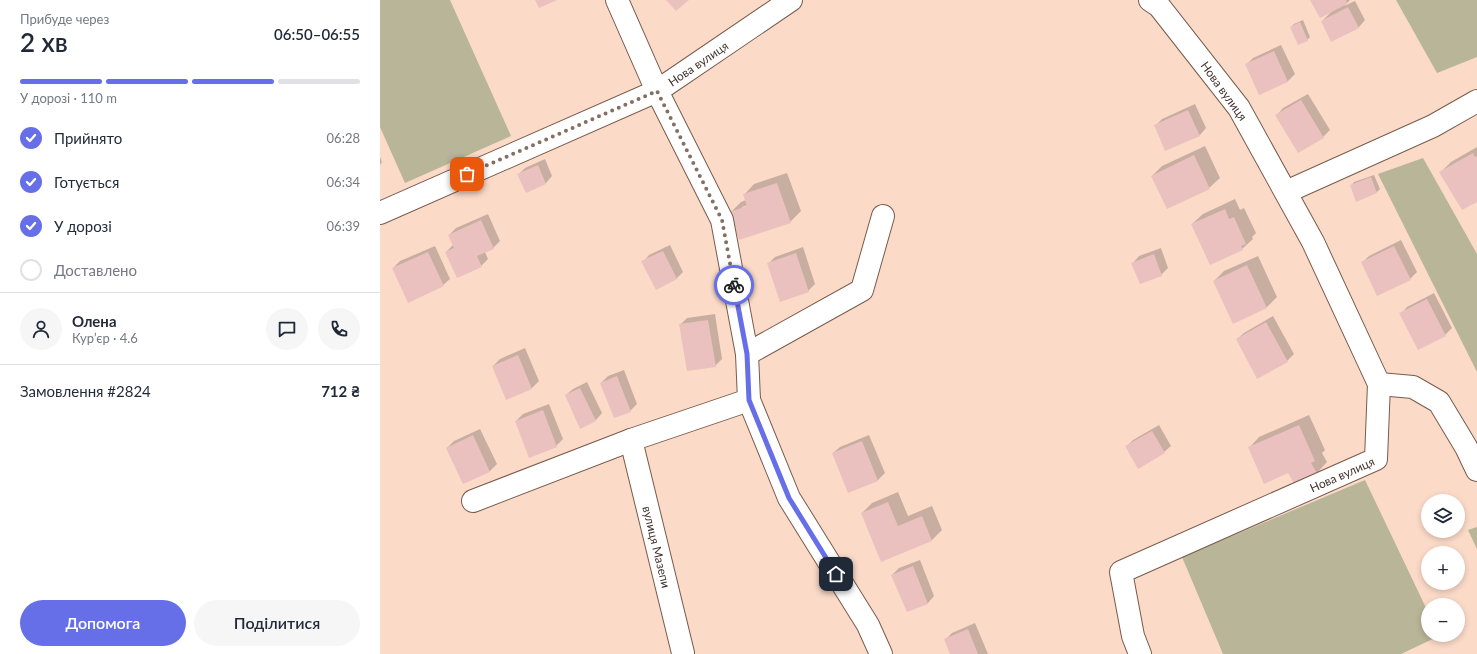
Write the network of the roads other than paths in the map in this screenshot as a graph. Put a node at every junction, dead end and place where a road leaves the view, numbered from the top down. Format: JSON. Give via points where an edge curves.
{"nodes":[{"id":1,"x":617,"y":0,"type":"edge"},
{"id":2,"x":791,"y":0,"type":"edge"},
{"id":3,"x":1150,"y":0,"type":"edge"},
{"id":4,"x":657,"y":91,"type":"junction"},
{"id":5,"x":1477,"y":102,"type":"edge"},
{"id":6,"x":1286,"y":192,"type":"junction"},
{"id":7,"x":380,"y":213,"type":"edge"},
{"id":8,"x":883,"y":216,"type":"dead end"},
{"id":9,"x":747,"y":354,"type":"junction"},
{"id":10,"x":1379,"y":384,"type":"junction"},
{"id":11,"x":749,"y":400,"type":"junction"},
{"id":12,"x":631,"y":440,"type":"junction"},
{"id":13,"x":1477,"y":470,"type":"edge"},
{"id":14,"x":473,"y":501,"type":"dead end"},
{"id":15,"x":683,"y":653,"type":"dead end"},
{"id":16,"x":882,"y":654,"type":"edge"},
{"id":17,"x":1140,"y":654,"type":"edge"}],
"edges":[{"from":1,"to":4,"type":"street"},
{"from":2,"to":4,"type":"street","name":"Нова вулиця"},
{"from":3,"to":6,"type":"street","name":"Нова вулиця","via":[[1159,6],[1239,108]]},
{"from":4,"to":7,"type":"street","name":"Нова вулиця"},
{"from":4,"to":9,"type":"street","via":[[722,220]]},
{"from":5,"to":6,"type":"street","via":[[1433,126]]},
{"from":6,"to":10,"type":"street","name":"Нова вулиця","via":[[1313,242]]},
{"from":8,"to":9,"type":"street","via":[[862,290]]},
{"from":9,"to":11,"type":"street"},
{"from":10,"to":13,"type":"street","via":[[1413,387],[1439,402]]},
{"from":10,"to":17,"type":"street","name":"Нова вулиця","via":[[1376,459],[1121,572],[1133,636]]},
{"from":11,"to":12,"type":"street"},
{"from":11,"to":16,"type":"street","via":[[789,498],[868,625]]},
{"from":12,"to":14,"type":"street"},
{"from":12,"to":15,"type":"street","name":"вулиця Мазепи"}]}
